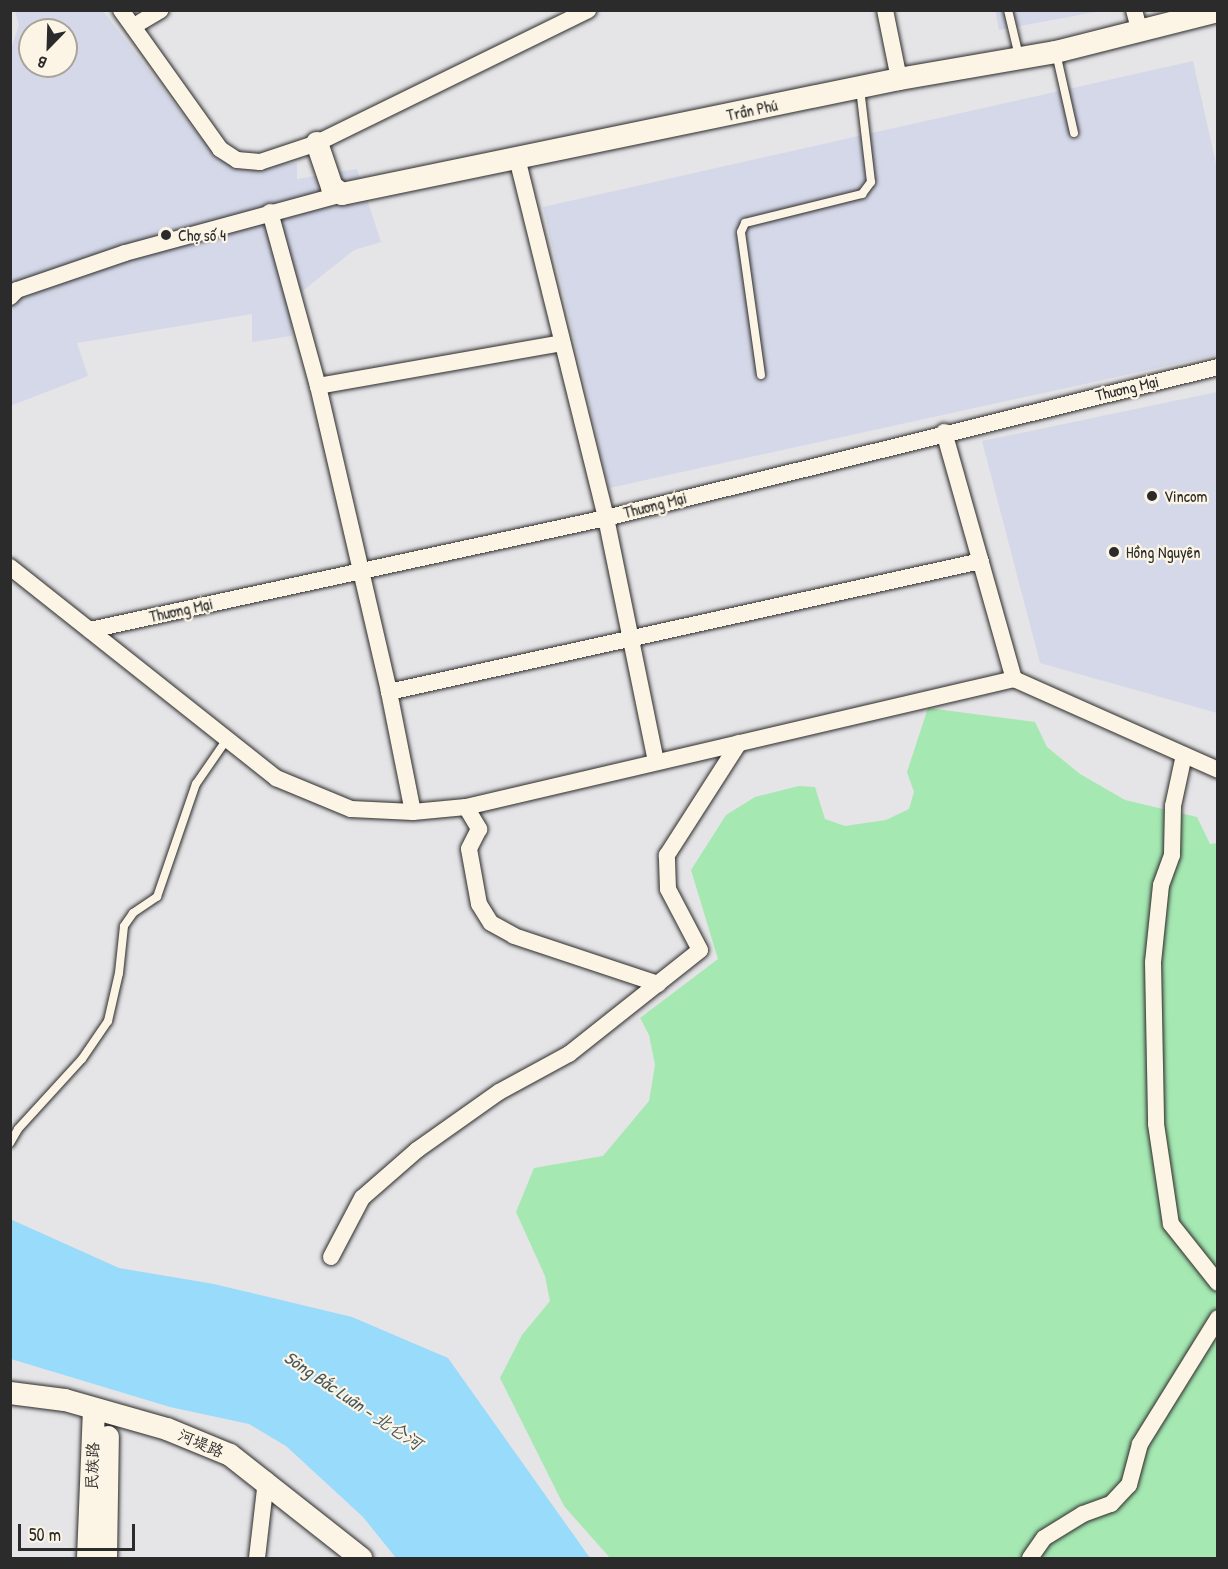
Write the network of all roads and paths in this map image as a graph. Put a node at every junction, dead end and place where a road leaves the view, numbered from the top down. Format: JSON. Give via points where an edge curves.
{"nodes":[{"id":1,"x":121,"y":10,"type":"edge"},
{"id":2,"x":161,"y":10,"type":"edge"},
{"id":3,"x":588,"y":10,"type":"edge"},
{"id":4,"x":885,"y":10,"type":"edge"},
{"id":5,"x":1008,"y":10,"type":"edge"},
{"id":6,"x":1218,"y":10,"type":"edge"},
{"id":7,"x":1136,"y":20,"type":"edge"},
{"id":8,"x":134,"y":26,"type":"junction"},
{"id":9,"x":1056,"y":52,"type":"junction"},
{"id":10,"x":1020,"y":59,"type":"junction"},
{"id":11,"x":899,"y":79,"type":"junction"},
{"id":12,"x":860,"y":88,"type":"junction"},
{"id":13,"x":1074,"y":133,"type":"dead end"},
{"id":14,"x":317,"y":143,"type":"junction"},
{"id":15,"x":517,"y":158,"type":"junction"},
{"id":16,"x":342,"y":194,"type":"junction"},
{"id":17,"x":270,"y":212,"type":"junction"},
{"id":18,"x":10,"y":297,"type":"edge"},
{"id":19,"x":562,"y":343,"type":"junction"},
{"id":20,"x":1218,"y":367,"type":"edge"},
{"id":21,"x":761,"y":375,"type":"dead end"},
{"id":22,"x":318,"y":386,"type":"junction"},
{"id":23,"x":944,"y":432,"type":"junction"},
{"id":24,"x":606,"y":518,"type":"junction"},
{"id":25,"x":981,"y":561,"type":"junction"},
{"id":26,"x":10,"y":567,"type":"edge"},
{"id":27,"x":362,"y":571,"type":"junction"},
{"id":28,"x":90,"y":630,"type":"junction"},
{"id":29,"x":630,"y":639,"type":"junction"},
{"id":30,"x":1014,"y":680,"type":"junction"},
{"id":31,"x":389,"y":692,"type":"junction"},
{"id":32,"x":227,"y":739,"type":"junction"},
{"id":33,"x":739,"y":743,"type":"junction"},
{"id":34,"x":1184,"y":755,"type":"junction"},
{"id":35,"x":656,"y":762,"type":"junction"},
{"id":36,"x":1218,"y":770,"type":"edge"},
{"id":37,"x":466,"y":807,"type":"junction"},
{"id":38,"x":412,"y":812,"type":"junction"},
{"id":39,"x":658,"y":984,"type":"junction"},
{"id":40,"x":10,"y":1143,"type":"edge"},
{"id":41,"x":331,"y":1257,"type":"dead end"},
{"id":42,"x":1218,"y":1283,"type":"edge"},
{"id":43,"x":1218,"y":1318,"type":"edge"},
{"id":44,"x":10,"y":1393,"type":"edge"},
{"id":45,"x":101,"y":1411,"type":"junction"},
{"id":46,"x":266,"y":1480,"type":"junction"},
{"id":47,"x":88,"y":1558,"type":"edge"},
{"id":48,"x":106,"y":1558,"type":"edge"},
{"id":49,"x":257,"y":1558,"type":"edge"},
{"id":50,"x":361,"y":1558,"type":"edge"},
{"id":51,"x":1030,"y":1558,"type":"edge"}],
"edges":[{"from":1,"to":8,"type":"street"},
{"from":2,"to":8,"type":"street"},
{"from":3,"to":14,"type":"street"},
{"from":4,"to":11,"type":"street"},
{"from":5,"to":10,"type":"lane"},
{"from":6,"to":7,"type":"street","name":"Trần Phú"},
{"from":7,"to":9,"type":"street","name":"Trần Phú"},
{"from":8,"to":14,"type":"street","via":[[220,149],[237,160],[260,162]]},
{"from":9,"to":10,"type":"street","name":"Trần Phú"},
{"from":9,"to":13,"type":"lane"},
{"from":10,"to":11,"type":"street","name":"Trần Phú"},
{"from":11,"to":12,"type":"street","name":"Trần Phú"},
{"from":12,"to":15,"type":"street","name":"Trần Phú"},
{"from":12,"to":21,"type":"lane","via":[[871,182],[862,194],[745,222],[741,232]]},
{"from":14,"to":16,"type":"street","via":[[332,187]]},
{"from":15,"to":16,"type":"street","name":"Trần Phú"},
{"from":15,"to":19,"type":"street"},
{"from":16,"to":17,"type":"street"},
{"from":17,"to":18,"type":"street","via":[[125,253],[16,290]]},
{"from":17,"to":22,"type":"street"},
{"from":19,"to":22,"type":"street"},
{"from":19,"to":24,"type":"street"},
{"from":20,"to":23,"type":"street","name":"Thương Mại"},
{"from":22,"to":27,"type":"street"},
{"from":23,"to":24,"type":"street","name":"Thương Mại"},
{"from":23,"to":25,"type":"street"},
{"from":24,"to":27,"type":"street","name":"Thương Mại"},
{"from":24,"to":29,"type":"street"},
{"from":25,"to":29,"type":"street"},
{"from":25,"to":30,"type":"street"},
{"from":26,"to":28,"type":"street"},
{"from":27,"to":28,"type":"street","name":"Thương Mại"},
{"from":27,"to":31,"type":"street"},
{"from":28,"to":32,"type":"street"},
{"from":29,"to":31,"type":"street"},
{"from":29,"to":35,"type":"street"},
{"from":30,"to":33,"type":"street"},
{"from":30,"to":34,"type":"street"},
{"from":31,"to":38,"type":"street"},
{"from":32,"to":38,"type":"street","via":[[276,778],[311,794],[351,808]]},
{"from":32,"to":40,"type":"lane","via":[[196,784],[157,897],[133,913],[124,926],[108,1021],[82,1059],[18,1129]]},
{"from":33,"to":35,"type":"street"},
{"from":33,"to":39,"type":"street","via":[[667,855],[668,888],[700,950]]},
{"from":34,"to":36,"type":"street"},
{"from":34,"to":42,"type":"street","via":[[1173,806],[1172,855],[1161,885],[1153,962],[1156,1124],[1171,1224]]},
{"from":35,"to":37,"type":"street"},
{"from":37,"to":38,"type":"street"},
{"from":37,"to":39,"type":"street","via":[[479,829],[469,849],[479,904],[491,923],[514,936]]},
{"from":39,"to":41,"type":"street","via":[[569,1054],[499,1092],[417,1150],[362,1198]]},
{"from":43,"to":51,"type":"street","via":[[1140,1444],[1129,1485],[1111,1504],[1083,1514],[1044,1538]]},
{"from":44,"to":45,"type":"street","name":"河堤路"},
{"from":45,"to":46,"type":"street","name":"河堤路","via":[[167,1429],[230,1455]]},
{"from":45,"to":47,"type":"street","name":"民族路"},
{"from":45,"to":48,"type":"street","name":"民族路"},
{"from":46,"to":49,"type":"street"},
{"from":46,"to":50,"type":"street","name":"河堤路"}]}
